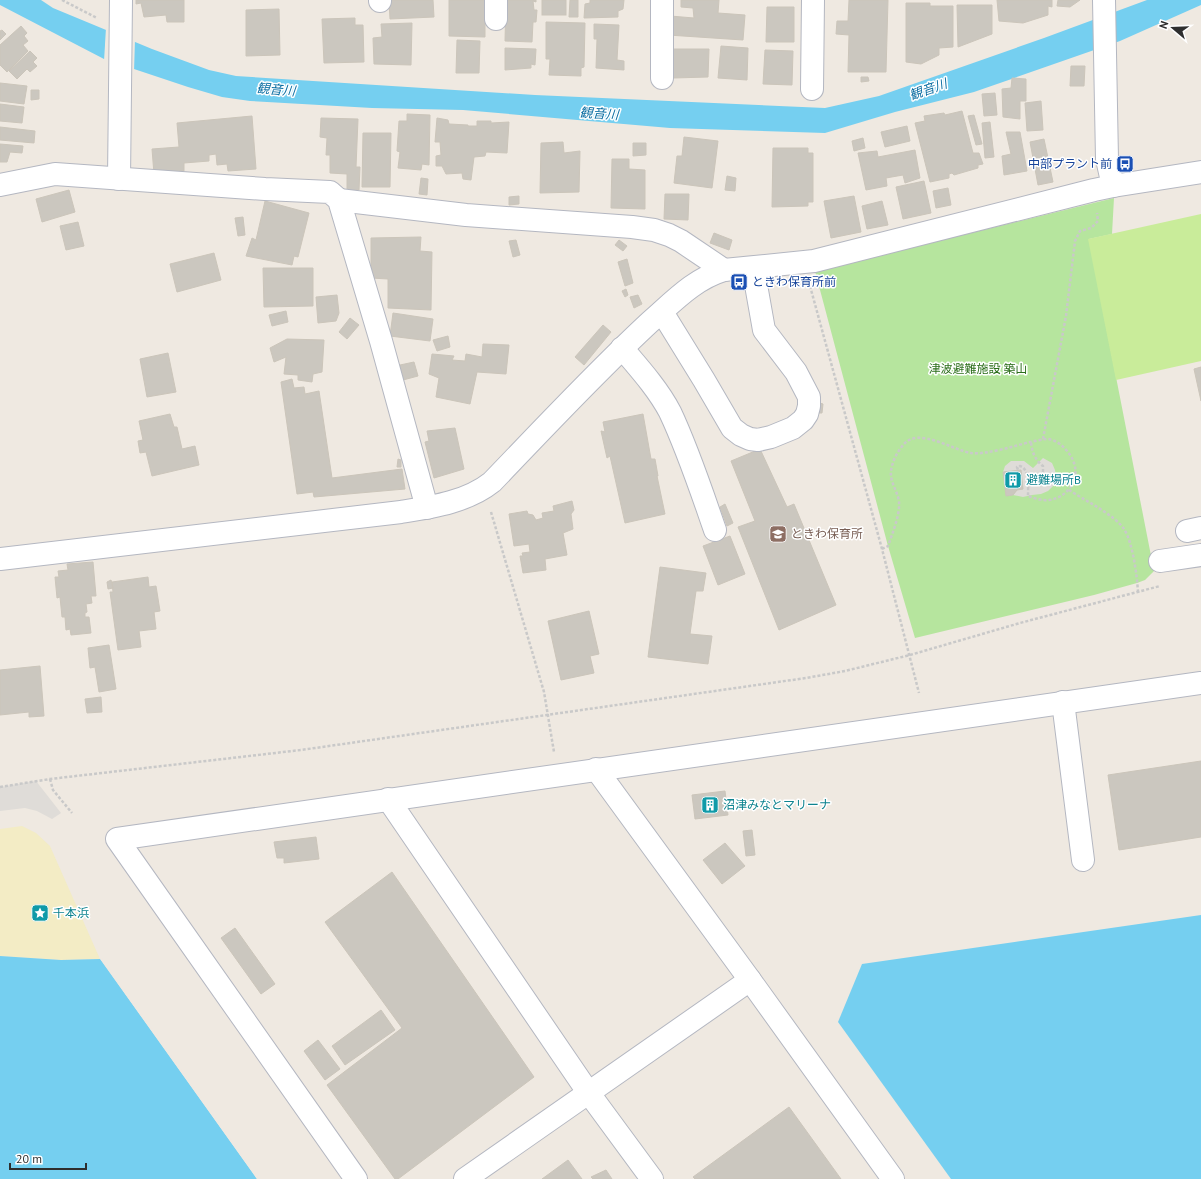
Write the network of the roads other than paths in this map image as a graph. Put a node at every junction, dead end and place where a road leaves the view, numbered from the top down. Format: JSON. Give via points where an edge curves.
{"nodes":[{"id":1,"x":121,"y":0,"type":"edge"},
{"id":2,"x":662,"y":0,"type":"edge"},
{"id":3,"x":813,"y":0,"type":"edge"},
{"id":4,"x":1104,"y":4,"type":"edge"},
{"id":5,"x":662,"y":78,"type":"dead end"},
{"id":6,"x":812,"y":90,"type":"dead end"},
{"id":7,"x":1201,"y":172,"type":"edge"},
{"id":8,"x":119,"y":179,"type":"junction"},
{"id":9,"x":0,"y":185,"type":"edge"},
{"id":10,"x":1104,"y":188,"type":"junction"},
{"id":11,"x":339,"y":200,"type":"junction"},
{"id":12,"x":753,"y":268,"type":"junction"},
{"id":13,"x":724,"y":270,"type":"junction"},
{"id":14,"x":662,"y":312,"type":"junction"},
{"id":15,"x":622,"y":348,"type":"junction"},
{"id":16,"x":427,"y":508,"type":"junction"},
{"id":17,"x":715,"y":530,"type":"dead end"},
{"id":18,"x":1201,"y":555,"type":"edge"},
{"id":19,"x":0,"y":559,"type":"edge"},
{"id":20,"x":1160,"y":561,"type":"dead end"},
{"id":21,"x":1201,"y":683,"type":"edge"},
{"id":22,"x":1063,"y":702,"type":"junction"},
{"id":23,"x":596,"y":769,"type":"junction"},
{"id":24,"x":388,"y":800,"type":"junction"},
{"id":25,"x":1083,"y":860,"type":"dead end"},
{"id":26,"x":750,"y":980,"type":"junction"},
{"id":27,"x":588,"y":1092,"type":"junction"},
{"id":28,"x":356,"y":1179,"type":"edge"},
{"id":29,"x":465,"y":1179,"type":"edge"},
{"id":30,"x":652,"y":1179,"type":"edge"},
{"id":31,"x":893,"y":1179,"type":"edge"}],
"edges":[{"from":1,"to":8,"type":"street","via":[[112,27],[120,68]]},
{"from":2,"to":5,"type":"street"},
{"from":3,"to":6,"type":"street"},
{"from":4,"to":10,"type":"street","via":[[1107,159]]},
{"from":7,"to":10,"type":"street"},
{"from":8,"to":9,"type":"street","via":[[55,174]]},
{"from":8,"to":11,"type":"street","via":[[330,192]]},
{"from":10,"to":12,"type":"street","via":[[814,261]]},
{"from":11,"to":13,"type":"street","via":[[466,215],[654,230],[681,241]]},
{"from":11,"to":16,"type":"street"},
{"from":12,"to":13,"type":"street"},
{"from":12,"to":14,"type":"street","via":[[764,330],[796,372],[809,397],[807,414],[793,428],[758,440],[741,435],[732,428]]},
{"from":13,"to":14,"type":"street","via":[[703,278],[688,288]]},
{"from":14,"to":15,"type":"street"},
{"from":15,"to":16,"type":"street","via":[[483,490],[468,497]]},
{"from":15,"to":17,"type":"street","via":[[669,411]]},
{"from":16,"to":19,"type":"street"},
{"from":18,"to":20,"type":"street"},
{"from":21,"to":22,"type":"street"},
{"from":22,"to":23,"type":"street"},
{"from":22,"to":25,"type":"street"},
{"from":23,"to":24,"type":"street"},
{"from":23,"to":26,"type":"street"},
{"from":24,"to":27,"type":"street"},
{"from":24,"to":28,"type":"street","via":[[117,839]]},
{"from":26,"to":27,"type":"street"},
{"from":26,"to":31,"type":"street"},
{"from":27,"to":29,"type":"street"},
{"from":27,"to":30,"type":"street"}]}
